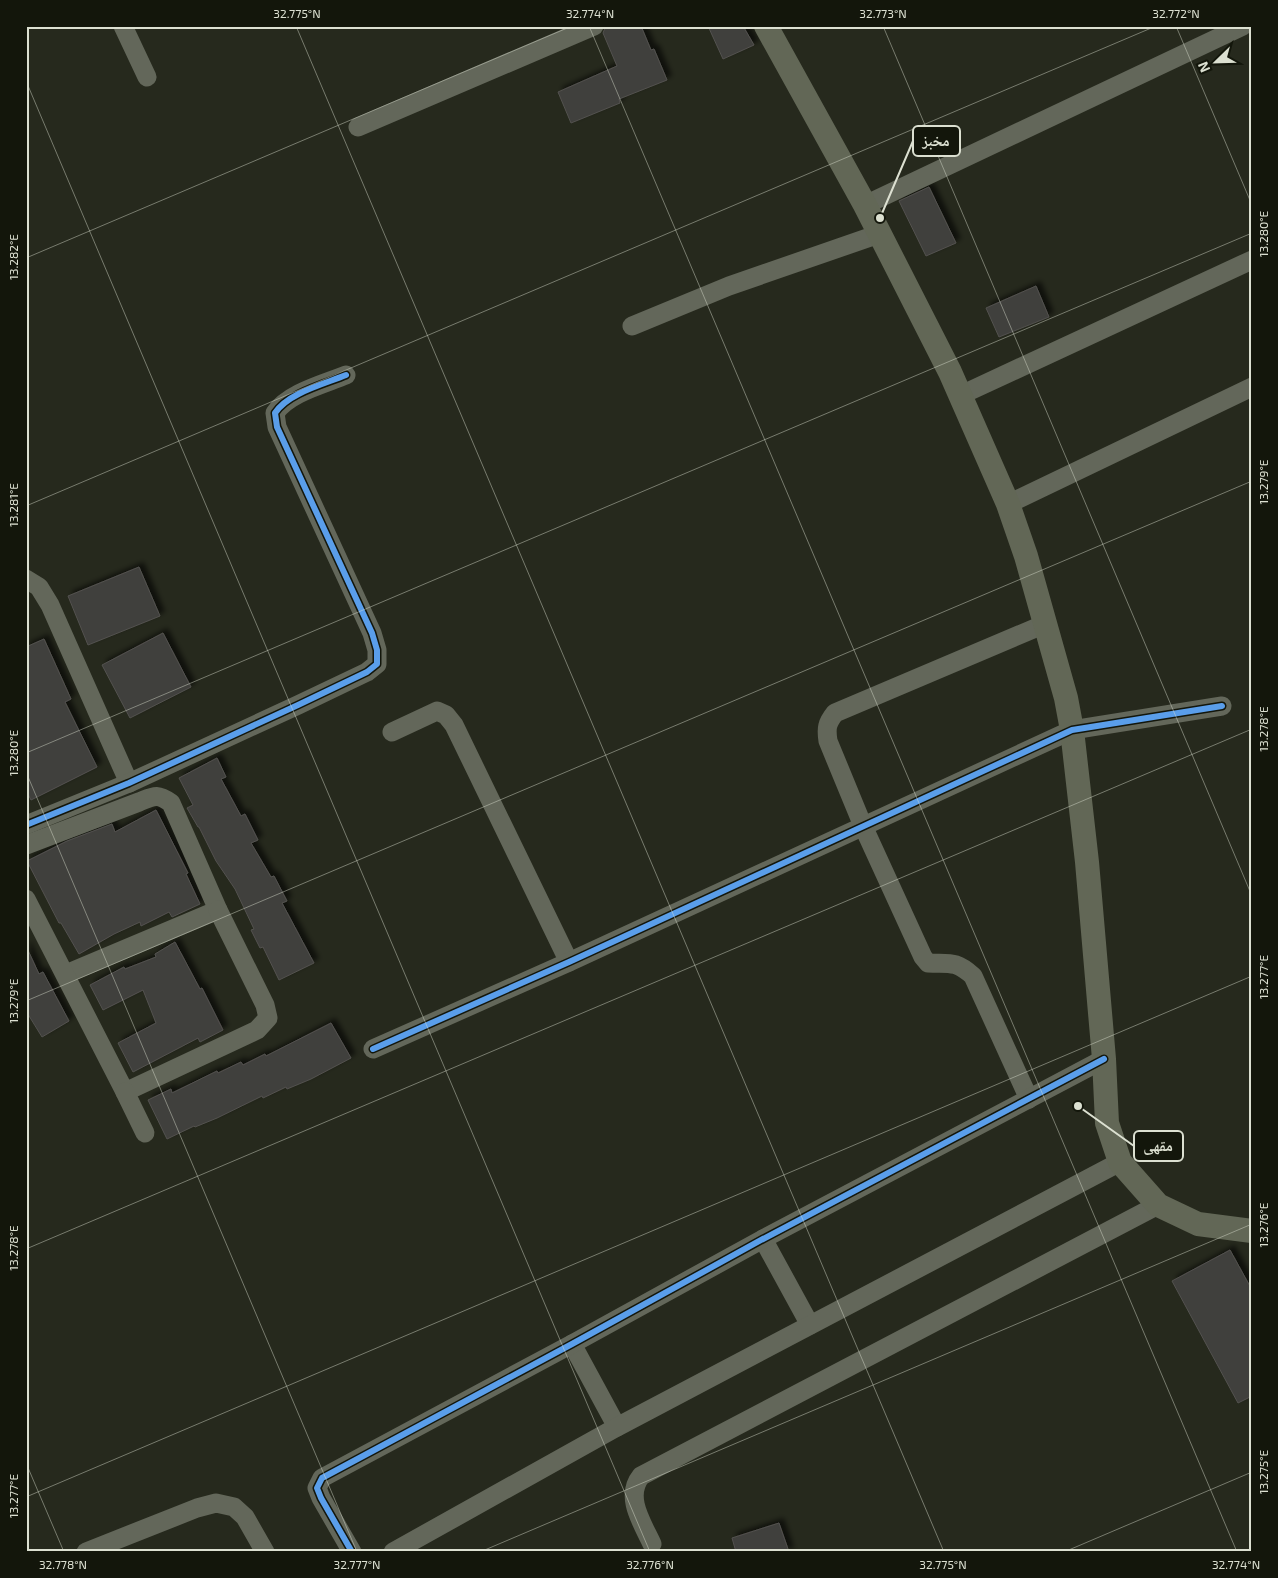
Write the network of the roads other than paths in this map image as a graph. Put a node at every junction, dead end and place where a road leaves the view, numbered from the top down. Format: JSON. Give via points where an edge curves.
{"nodes":[{"id":1,"x":123,"y":26,"type":"edge"},
{"id":2,"x":594,"y":26,"type":"edge"},
{"id":3,"x":766,"y":26,"type":"edge"},
{"id":4,"x":1243,"y":26,"type":"edge"},
{"id":5,"x":147,"y":77,"type":"dead end"},
{"id":6,"x":358,"y":127,"type":"dead end"},
{"id":7,"x":865,"y":205,"type":"junction"},
{"id":8,"x":880,"y":234,"type":"junction"},
{"id":9,"x":1252,"y":260,"type":"edge"},
{"id":10,"x":632,"y":326,"type":"dead end"},
{"id":11,"x":346,"y":375,"type":"dead end"},
{"id":12,"x":1252,"y":387,"type":"edge"},
{"id":13,"x":960,"y":395,"type":"junction"},
{"id":14,"x":1008,"y":504,"type":"junction"},
{"id":15,"x":26,"y":579,"type":"edge"},
{"id":16,"x":1045,"y":624,"type":"junction"},
{"id":17,"x":1222,"y":706,"type":"dead end"},
{"id":18,"x":1072,"y":730,"type":"junction"},
{"id":19,"x":392,"y":732,"type":"dead end"},
{"id":20,"x":129,"y":783,"type":"junction"},
{"id":21,"x":26,"y":825,"type":"edge"},
{"id":22,"x":863,"y":826,"type":"junction"},
{"id":23,"x":26,"y":845,"type":"edge"},
{"id":24,"x":26,"y":899,"type":"edge"},
{"id":25,"x":218,"y":910,"type":"junction"},
{"id":26,"x":569,"y":962,"type":"junction"},
{"id":27,"x":66,"y":974,"type":"junction"},
{"id":28,"x":373,"y":1049,"type":"dead end"},
{"id":29,"x":1104,"y":1059,"type":"junction"},
{"id":30,"x":125,"y":1092,"type":"junction"},
{"id":31,"x":1029,"y":1099,"type":"junction"},
{"id":32,"x":145,"y":1132,"type":"dead end"},
{"id":33,"x":1120,"y":1162,"type":"junction"},
{"id":34,"x":1158,"y":1205,"type":"junction"},
{"id":35,"x":1252,"y":1231,"type":"edge"},
{"id":36,"x":763,"y":1239,"type":"junction"},
{"id":37,"x":810,"y":1325,"type":"junction"},
{"id":38,"x":572,"y":1344,"type":"junction"},
{"id":39,"x":617,"y":1427,"type":"junction"},
{"id":40,"x":652,"y":1544,"type":"dead end"},
{"id":41,"x":86,"y":1552,"type":"edge"},
{"id":42,"x":265,"y":1552,"type":"edge"},
{"id":43,"x":352,"y":1552,"type":"edge"},
{"id":44,"x":393,"y":1552,"type":"edge"}],
"edges":[{"from":1,"to":5,"type":"street"},
{"from":2,"to":6,"type":"street"},
{"from":3,"to":7,"type":"main road"},
{"from":4,"to":7,"type":"street"},
{"from":7,"to":8,"type":"main road"},
{"from":8,"to":10,"type":"street","via":[[729,286]]},
{"from":8,"to":13,"type":"main road"},
{"from":9,"to":13,"type":"street"},
{"from":11,"to":20,"type":"street","via":[[295,396],[281,404],[275,413],[277,427],[372,633],[377,664],[298,706]]},
{"from":12,"to":14,"type":"street"},
{"from":13,"to":14,"type":"main road"},
{"from":14,"to":16,"type":"main road"},
{"from":15,"to":20,"type":"street","via":[[39,587],[50,605]]},
{"from":16,"to":18,"type":"main road"},
{"from":16,"to":22,"type":"street","via":[[834,713],[826,729],[828,741]]},
{"from":17,"to":18,"type":"street"},
{"from":18,"to":22,"type":"street"},
{"from":18,"to":29,"type":"main road"},
{"from":19,"to":26,"type":"street","via":[[437,711],[446,715],[454,725]]},
{"from":20,"to":21,"type":"street"},
{"from":22,"to":26,"type":"street"},
{"from":22,"to":31,"type":"street","via":[[922,957],[928,963],[948,962],[963,967],[973,976]]},
{"from":23,"to":25,"type":"street","via":[[156,796],[162,797],[171,802]]},
{"from":24,"to":27,"type":"street"},
{"from":25,"to":27,"type":"street"},
{"from":25,"to":30,"type":"street","via":[[265,1005],[268,1018],[257,1030]]},
{"from":26,"to":28,"type":"street"},
{"from":27,"to":30,"type":"street"},
{"from":29,"to":31,"type":"street"},
{"from":29,"to":33,"type":"main road","via":[[1107,1123]]},
{"from":30,"to":32,"type":"street"},
{"from":31,"to":36,"type":"street"},
{"from":33,"to":34,"type":"main road"},
{"from":33,"to":37,"type":"street"},
{"from":34,"to":35,"type":"main road","via":[[1198,1224]]},
{"from":34,"to":40,"type":"street","via":[[641,1476],[633,1493],[635,1506]]},
{"from":36,"to":37,"type":"street"},
{"from":36,"to":38,"type":"street"},
{"from":37,"to":39,"type":"street"},
{"from":38,"to":39,"type":"street"},
{"from":38,"to":43,"type":"street","via":[[322,1478],[317,1488],[321,1498]]},
{"from":39,"to":44,"type":"street"},
{"from":41,"to":42,"type":"street","via":[[216,1503],[234,1507],[245,1517]]}]}
